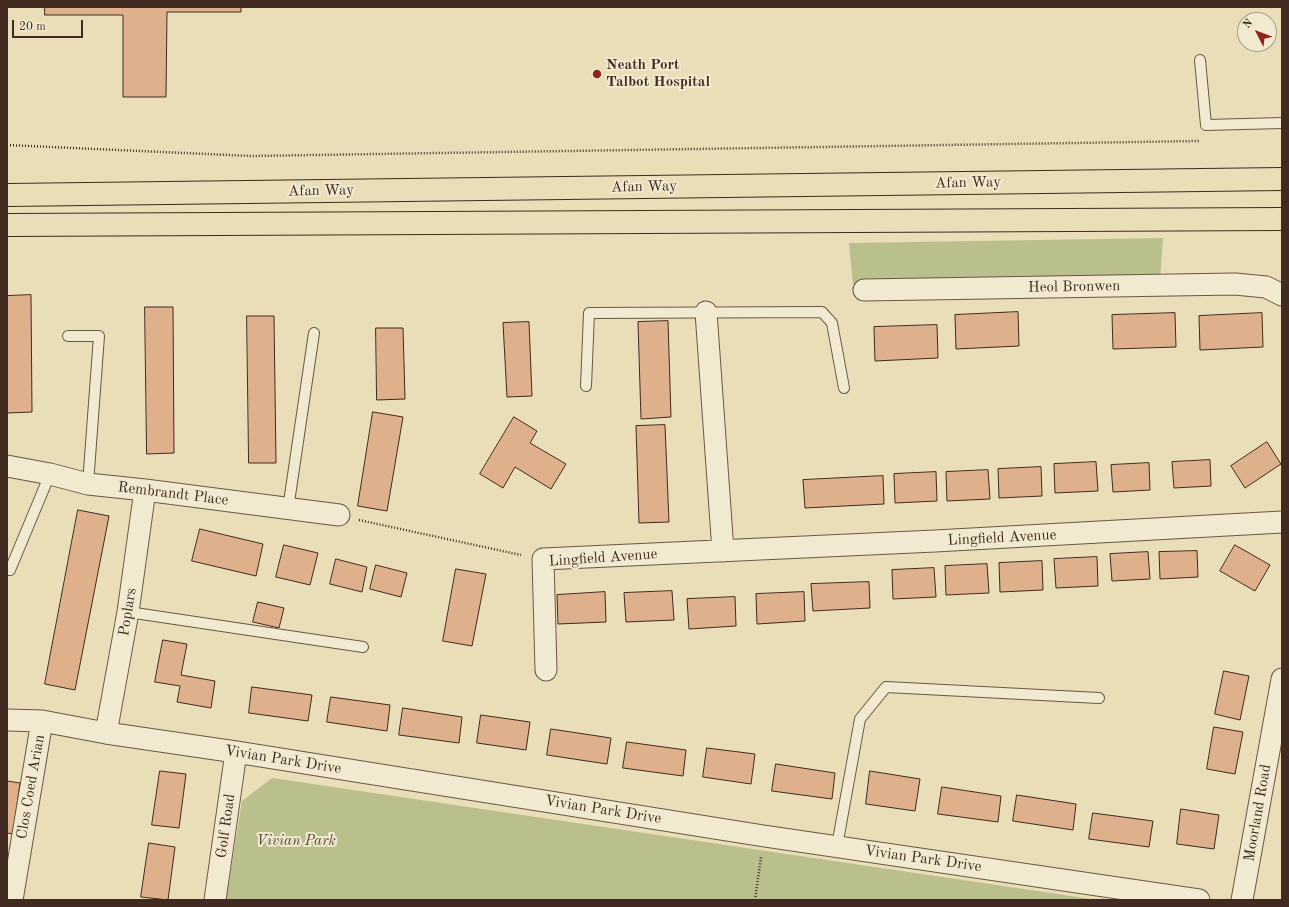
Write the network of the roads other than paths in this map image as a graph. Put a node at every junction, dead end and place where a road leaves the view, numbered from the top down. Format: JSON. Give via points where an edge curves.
{"nodes":[{"id":1,"x":1200,"y":60,"type":"dead end"},
{"id":2,"x":1282,"y":123,"type":"edge"},
{"id":3,"x":1282,"y":180,"type":"edge"},
{"id":4,"x":7,"y":195,"type":"edge"},
{"id":5,"x":1282,"y":218,"type":"edge"},
{"id":6,"x":7,"y":225,"type":"edge"},
{"id":7,"x":864,"y":290,"type":"dead end"},
{"id":8,"x":1282,"y":295,"type":"edge"},
{"id":9,"x":706,"y":312,"type":"junction"},
{"id":10,"x":314,"y":333,"type":"dead end"},
{"id":11,"x":68,"y":336,"type":"dead end"},
{"id":12,"x":586,"y":386,"type":"dead end"},
{"id":13,"x":844,"y":388,"type":"dead end"},
{"id":14,"x":7,"y":466,"type":"edge"},
{"id":15,"x":50,"y":474,"type":"junction"},
{"id":16,"x":88,"y":484,"type":"junction"},
{"id":17,"x":145,"y":490,"type":"junction"},
{"id":18,"x":288,"y":509,"type":"junction"},
{"id":19,"x":339,"y":515,"type":"road end"},
{"id":20,"x":1282,"y":522,"type":"edge"},
{"id":21,"x":723,"y":551,"type":"junction"},
{"id":22,"x":7,"y":570,"type":"edge"},
{"id":23,"x":128,"y":612,"type":"junction"},
{"id":24,"x":363,"y":646,"type":"dead end"},
{"id":25,"x":546,"y":670,"type":"dead end"},
{"id":26,"x":1282,"y":679,"type":"edge"},
{"id":27,"x":1099,"y":698,"type":"dead end"},
{"id":28,"x":7,"y":720,"type":"edge"},
{"id":29,"x":42,"y":721,"type":"junction"},
{"id":30,"x":106,"y":733,"type":"junction"},
{"id":31,"x":236,"y":752,"type":"junction"},
{"id":32,"x":837,"y":846,"type":"junction"},
{"id":33,"x":12,"y":900,"type":"edge"},
{"id":34,"x":215,"y":900,"type":"edge"},
{"id":35,"x":1199,"y":900,"type":"edge"},
{"id":36,"x":1242,"y":900,"type":"edge"}],
"edges":[{"from":1,"to":2,"type":"lane","via":[[1206,125]]},
{"from":3,"to":4,"type":"main road","name":"Afan Way"},
{"from":5,"to":6,"type":"main road"},
{"from":7,"to":8,"type":"street","name":"Heol Bronwen","via":[[1235,284],[1266,287]]},
{"from":9,"to":12,"type":"lane","via":[[589,312]]},
{"from":9,"to":13,"type":"lane","via":[[822,312],[832,324]]},
{"from":9,"to":21,"type":"street"},
{"from":10,"to":18,"type":"lane"},
{"from":11,"to":16,"type":"lane","via":[[100,336]]},
{"from":14,"to":15,"type":"street","name":"Rembrandt Place"},
{"from":15,"to":16,"type":"street","name":"Rembrandt Place"},
{"from":15,"to":22,"type":"lane","via":[[10,570]]},
{"from":16,"to":17,"type":"street","name":"Rembrandt Place"},
{"from":17,"to":18,"type":"street","name":"Rembrandt Place"},
{"from":17,"to":23,"type":"street","name":"Poplars"},
{"from":18,"to":19,"type":"street","name":"Rembrandt Place"},
{"from":20,"to":21,"type":"street","name":"Lingfield Avenue"},
{"from":21,"to":25,"type":"street","name":"Lingfield Avenue","via":[[543,559]]},
{"from":23,"to":24,"type":"lane"},
{"from":23,"to":30,"type":"street","name":"Poplars"},
{"from":26,"to":36,"type":"street","name":"Moorland Road"},
{"from":27,"to":32,"type":"lane","via":[[886,687],[860,719]]},
{"from":28,"to":29,"type":"street","name":"Vivian Park Drive"},
{"from":29,"to":30,"type":"street","name":"Vivian Park Drive"},
{"from":29,"to":33,"type":"street","name":"Clos Coed Arian"},
{"from":30,"to":31,"type":"street","name":"Vivian Park Drive"},
{"from":31,"to":32,"type":"street","name":"Vivian Park Drive"},
{"from":31,"to":34,"type":"street","name":"Golf Road"},
{"from":32,"to":35,"type":"street","name":"Vivian Park Drive"}]}
